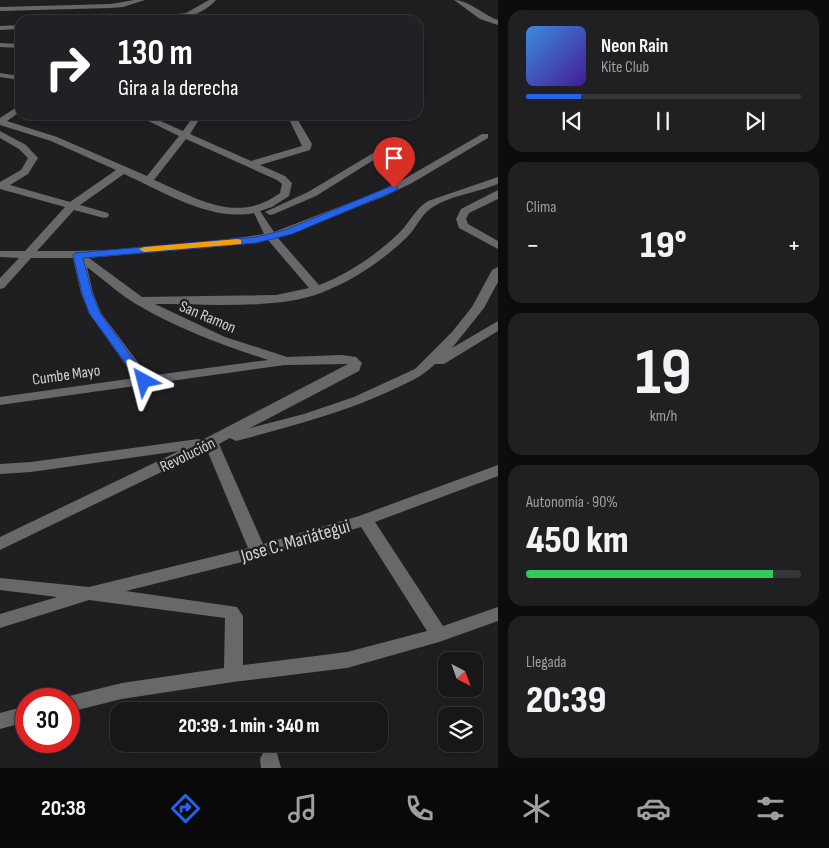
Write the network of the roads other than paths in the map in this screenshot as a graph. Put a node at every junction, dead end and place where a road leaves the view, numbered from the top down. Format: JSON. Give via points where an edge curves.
{"nodes":[{"id":1,"x":142,"y":0,"type":"edge"},
{"id":2,"x":213,"y":0,"type":"edge"},
{"id":3,"x":457,"y":0,"type":"edge"},
{"id":4,"x":0,"y":9,"type":"edge"},
{"id":5,"x":190,"y":15,"type":"edge"},
{"id":6,"x":498,"y":24,"type":"edge"},
{"id":7,"x":15,"y":27,"type":"edge"},
{"id":8,"x":0,"y":28,"type":"edge"},
{"id":9,"x":0,"y":45,"type":"edge"},
{"id":10,"x":15,"y":46,"type":"edge"},
{"id":11,"x":0,"y":75,"type":"edge"},
{"id":12,"x":15,"y":77,"type":"edge"},
{"id":13,"x":15,"y":112,"type":"edge"},
{"id":14,"x":151,"y":120,"type":"edge"},
{"id":15,"x":194,"y":120,"type":"edge"},
{"id":16,"x":294,"y":120,"type":"edge"},
{"id":17,"x":0,"y":122,"type":"edge"},
{"id":18,"x":0,"y":134,"type":"edge"},
{"id":19,"x":184,"y":135,"type":"junction"},
{"id":20,"x":485,"y":136,"type":"dead end"},
{"id":21,"x":385,"y":149,"type":"dead end"},
{"id":22,"x":252,"y":164,"type":"junction"},
{"id":23,"x":123,"y":170,"type":"junction"},
{"id":24,"x":149,"y":180,"type":"junction"},
{"id":25,"x":498,"y":180,"type":"edge"},
{"id":26,"x":0,"y":186,"type":"edge"},
{"id":27,"x":498,"y":193,"type":"edge"},
{"id":28,"x":72,"y":206,"type":"junction"},
{"id":29,"x":246,"y":212,"type":"junction"},
{"id":30,"x":258,"y":214,"type":"junction"},
{"id":31,"x":104,"y":215,"type":"dead end"},
{"id":32,"x":271,"y":237,"type":"junction"},
{"id":33,"x":498,"y":246,"type":"edge"},
{"id":34,"x":0,"y":254,"type":"edge"},
{"id":35,"x":78,"y":255,"type":"junction"},
{"id":36,"x":26,"y":256,"type":"junction"},
{"id":37,"x":498,"y":270,"type":"edge"},
{"id":38,"x":0,"y":285,"type":"edge"},
{"id":39,"x":317,"y":290,"type":"junction"},
{"id":40,"x":139,"y":301,"type":"junction"},
{"id":41,"x":498,"y":325,"type":"edge"},
{"id":42,"x":342,"y":359,"type":"joint"},
{"id":43,"x":286,"y":361,"type":"junction"},
{"id":44,"x":420,"y":372,"type":"junction"},
{"id":45,"x":144,"y":381,"type":"junction"},
{"id":46,"x":0,"y":402,"type":"edge"},
{"id":47,"x":211,"y":442,"type":"junction"},
{"id":48,"x":0,"y":469,"type":"edge"},
{"id":49,"x":498,"y":470,"type":"edge"},
{"id":50,"x":365,"y":520,"type":"junction"},
{"id":51,"x":0,"y":544,"type":"edge"},
{"id":52,"x":258,"y":552,"type":"junction"},
{"id":53,"x":0,"y":584,"type":"edge"},
{"id":54,"x":86,"y":594,"type":"junction"},
{"id":55,"x":498,"y":614,"type":"edge"},
{"id":56,"x":0,"y":622,"type":"edge"},
{"id":57,"x":439,"y":634,"type":"junction"},
{"id":58,"x":233,"y":674,"type":"junction"},
{"id":59,"x":80,"y":701,"type":"edge"},
{"id":60,"x":15,"y":717,"type":"edge"},
{"id":61,"x":0,"y":721,"type":"edge"}],
"edges":[{"from":1,"to":4,"type":"street","via":[[111,6]]},
{"from":2,"to":5,"type":"street"},
{"from":3,"to":6,"type":"street"},
{"from":7,"to":8,"type":"street"},
{"from":9,"to":10,"type":"street"},
{"from":11,"to":12,"type":"street"},
{"from":13,"to":17,"type":"street"},
{"from":14,"to":19,"type":"street"},
{"from":15,"to":19,"type":"street"},
{"from":16,"to":22,"type":"street","via":[[308,146]]},
{"from":17,"to":23,"type":"street","via":[[54,139]]},
{"from":18,"to":26,"type":"street","via":[[33,158],[27,170]]},
{"from":19,"to":22,"type":"street"},
{"from":19,"to":24,"type":"street"},
{"from":20,"to":32,"type":"street","via":[[379,195]]},
{"from":21,"to":30,"type":"street","via":[[312,194],[274,211]]},
{"from":22,"to":29,"type":"street","via":[[282,178],[287,188],[278,200]]},
{"from":23,"to":24,"type":"street"},
{"from":23,"to":28,"type":"street"},
{"from":24,"to":29,"type":"street","via":[[210,208]]},
{"from":25,"to":39,"type":"street","via":[[442,198],[424,208],[408,230],[382,252],[340,281]]},
{"from":26,"to":28,"type":"street"},
{"from":27,"to":33,"type":"street","via":[[465,211],[460,219],[463,226]]},
{"from":28,"to":31,"type":"street"},
{"from":28,"to":36,"type":"street"},
{"from":29,"to":30,"type":"street"},
{"from":30,"to":32,"type":"street"},
{"from":32,"to":35,"type":"street"},
{"from":32,"to":39,"type":"street"},
{"from":34,"to":36,"type":"street"},
{"from":35,"to":36,"type":"street"},
{"from":35,"to":40,"type":"street","name":"San Ramon"},
{"from":35,"to":45,"type":"street","via":[[95,313]]},
{"from":36,"to":38,"type":"street"},
{"from":37,"to":44,"type":"street","via":[[478,308]]},
{"from":39,"to":40,"type":"street","via":[[276,299]]},
{"from":40,"to":43,"type":"street","name":"San Ramon","via":[[220,340]]},
{"from":41,"to":44,"type":"street"},
{"from":42,"to":43,"type":"street","name":"San Ramon"},
{"from":42,"to":47,"type":"street","name":"Revolución","via":[[352,360],[354,368]]},
{"from":43,"to":45,"type":"street","name":"Cumbe Mayo"},
{"from":44,"to":47,"type":"street","via":[[359,400],[309,417]]},
{"from":45,"to":46,"type":"street","name":"Cumbe Mayo"},
{"from":47,"to":48,"type":"street"},
{"from":47,"to":51,"type":"street","name":"Revolución"},
{"from":47,"to":52,"type":"street"},
{"from":49,"to":50,"type":"street","name":"Jose C. Mariátegui"},
{"from":50,"to":52,"type":"street","name":"Jose C. Mariátegui"},
{"from":50,"to":57,"type":"street"},
{"from":52,"to":54,"type":"street","name":"Jose C. Mariátegui"},
{"from":53,"to":54,"type":"street"},
{"from":54,"to":56,"type":"street","name":"Jose C. Mariátegui"},
{"from":54,"to":58,"type":"street","via":[[230,612],[234,616]]},
{"from":55,"to":57,"type":"street"},
{"from":57,"to":58,"type":"street","via":[[347,660]]},
{"from":58,"to":59,"type":"street","via":[[122,691]]},
{"from":60,"to":61,"type":"street"}]}
